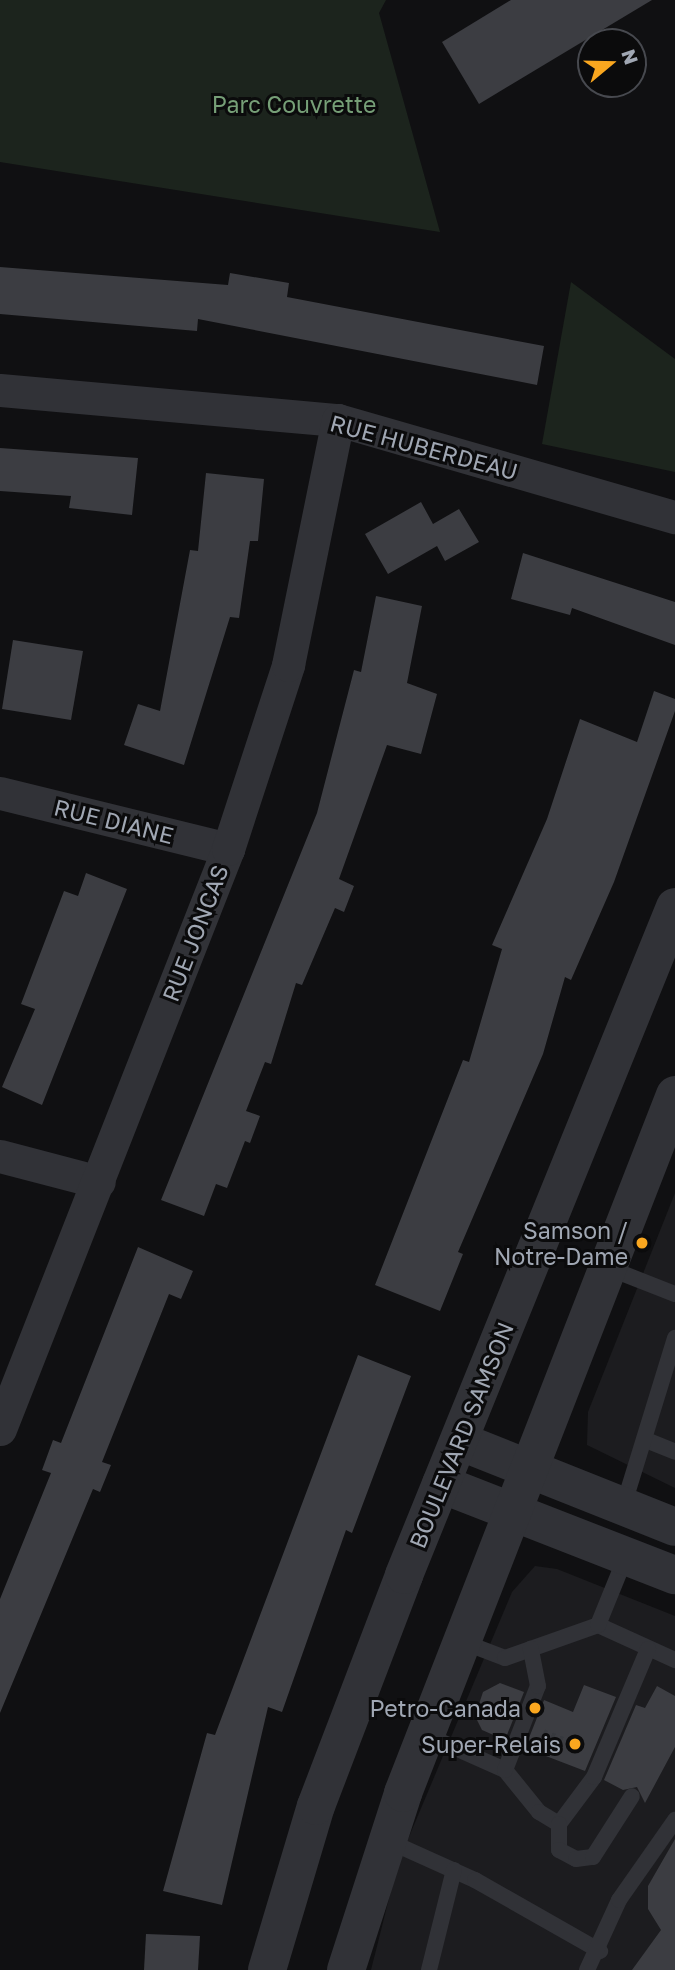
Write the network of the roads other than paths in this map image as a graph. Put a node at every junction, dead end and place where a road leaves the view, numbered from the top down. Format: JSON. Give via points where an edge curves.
{"nodes":[{"id":1,"x":0,"y":390,"type":"edge"},
{"id":2,"x":338,"y":420,"type":"junction"},
{"id":3,"x":675,"y":517,"type":"edge"},
{"id":4,"x":0,"y":793,"type":"edge"},
{"id":5,"x":228,"y":849,"type":"junction"},
{"id":6,"x":675,"y":907,"type":"edge"},
{"id":7,"x":675,"y":1095,"type":"edge"},
{"id":8,"x":0,"y":1156,"type":"edge"},
{"id":9,"x":99,"y":1182,"type":"junction"},
{"id":10,"x":606,"y":1267,"type":"junction"},
{"id":11,"x":675,"y":1294,"type":"edge"},
{"id":12,"x":675,"y":1338,"type":"edge"},
{"id":13,"x":0,"y":1429,"type":"edge"},
{"id":14,"x":646,"y":1440,"type":"junction"},
{"id":15,"x":459,"y":1441,"type":"junction"},
{"id":16,"x":675,"y":1451,"type":"edge"},
{"id":17,"x":527,"y":1470,"type":"junction"},
{"id":18,"x":441,"y":1484,"type":"junction"},
{"id":19,"x":623,"y":1507,"type":"junction"},
{"id":20,"x":512,"y":1512,"type":"junction"},
{"id":21,"x":675,"y":1527,"type":"edge"},
{"id":22,"x":626,"y":1556,"type":"junction"},
{"id":23,"x":675,"y":1574,"type":"edge"},
{"id":24,"x":598,"y":1625,"type":"junction"},
{"id":25,"x":462,"y":1642,"type":"junction"},
{"id":26,"x":530,"y":1648,"type":"junction"},
{"id":27,"x":648,"y":1649,"type":"junction"},
{"id":28,"x":675,"y":1660,"type":"edge"},
{"id":29,"x":426,"y":1735,"type":"junction"},
{"id":30,"x":505,"y":1770,"type":"junction"},
{"id":31,"x":632,"y":1796,"type":"dead end"},
{"id":32,"x":675,"y":1820,"type":"edge"},
{"id":33,"x":559,"y":1824,"type":"junction"},
{"id":34,"x":386,"y":1840,"type":"junction"},
{"id":35,"x":454,"y":1870,"type":"junction"},
{"id":36,"x":600,"y":1951,"type":"junction"},
{"id":37,"x":267,"y":1970,"type":"edge"},
{"id":38,"x":346,"y":1970,"type":"edge"},
{"id":39,"x":429,"y":1970,"type":"edge"},
{"id":40,"x":587,"y":1970,"type":"edge"}],
"edges":[{"from":1,"to":2,"type":"street","name":"RUE HUBERDEAU"},
{"from":2,"to":3,"type":"street","name":"RUE HUBERDEAU"},
{"from":2,"to":5,"type":"street","name":"RUE JONCAS","via":[[288,665]]},
{"from":4,"to":5,"type":"street","name":"RUE DIANE"},
{"from":5,"to":9,"type":"street","name":"RUE JONCAS"},
{"from":6,"to":15,"type":"street","name":"BOULEVARD SAMSON"},
{"from":7,"to":10,"type":"street"},
{"from":8,"to":9,"type":"street"},
{"from":9,"to":13,"type":"street","name":"RUE JONCAS"},
{"from":10,"to":11,"type":"lane"},
{"from":10,"to":17,"type":"street"},
{"from":12,"to":14,"type":"lane"},
{"from":14,"to":16,"type":"lane"},
{"from":14,"to":19,"type":"lane"},
{"from":15,"to":17,"type":"street"},
{"from":15,"to":18,"type":"street","name":"BOULEVARD SAMSON"},
{"from":17,"to":19,"type":"street"},
{"from":17,"to":20,"type":"street"},
{"from":18,"to":20,"type":"street"},
{"from":18,"to":37,"type":"street","name":"BOULEVARD SAMSON","via":[[321,1794]]},
{"from":19,"to":21,"type":"street"},
{"from":20,"to":22,"type":"street"},
{"from":20,"to":25,"type":"street"},
{"from":22,"to":23,"type":"street"},
{"from":22,"to":24,"type":"lane"},
{"from":24,"to":26,"type":"lane"},
{"from":24,"to":27,"type":"lane"},
{"from":25,"to":26,"type":"lane","via":[[505,1658]]},
{"from":25,"to":29,"type":"street"},
{"from":26,"to":30,"type":"lane","via":[[538,1686]]},
{"from":27,"to":28,"type":"lane"},
{"from":27,"to":33,"type":"lane","via":[[594,1777]]},
{"from":29,"to":30,"type":"lane"},
{"from":29,"to":34,"type":"street"},
{"from":30,"to":33,"type":"lane","via":[[539,1812]]},
{"from":31,"to":33,"type":"lane","via":[[593,1857],[576,1859],[559,1850]]},
{"from":32,"to":36,"type":"lane","via":[[619,1900]]},
{"from":34,"to":35,"type":"lane"},
{"from":34,"to":38,"type":"street"},
{"from":35,"to":36,"type":"lane"},
{"from":35,"to":39,"type":"lane"},
{"from":36,"to":40,"type":"lane"}]}
